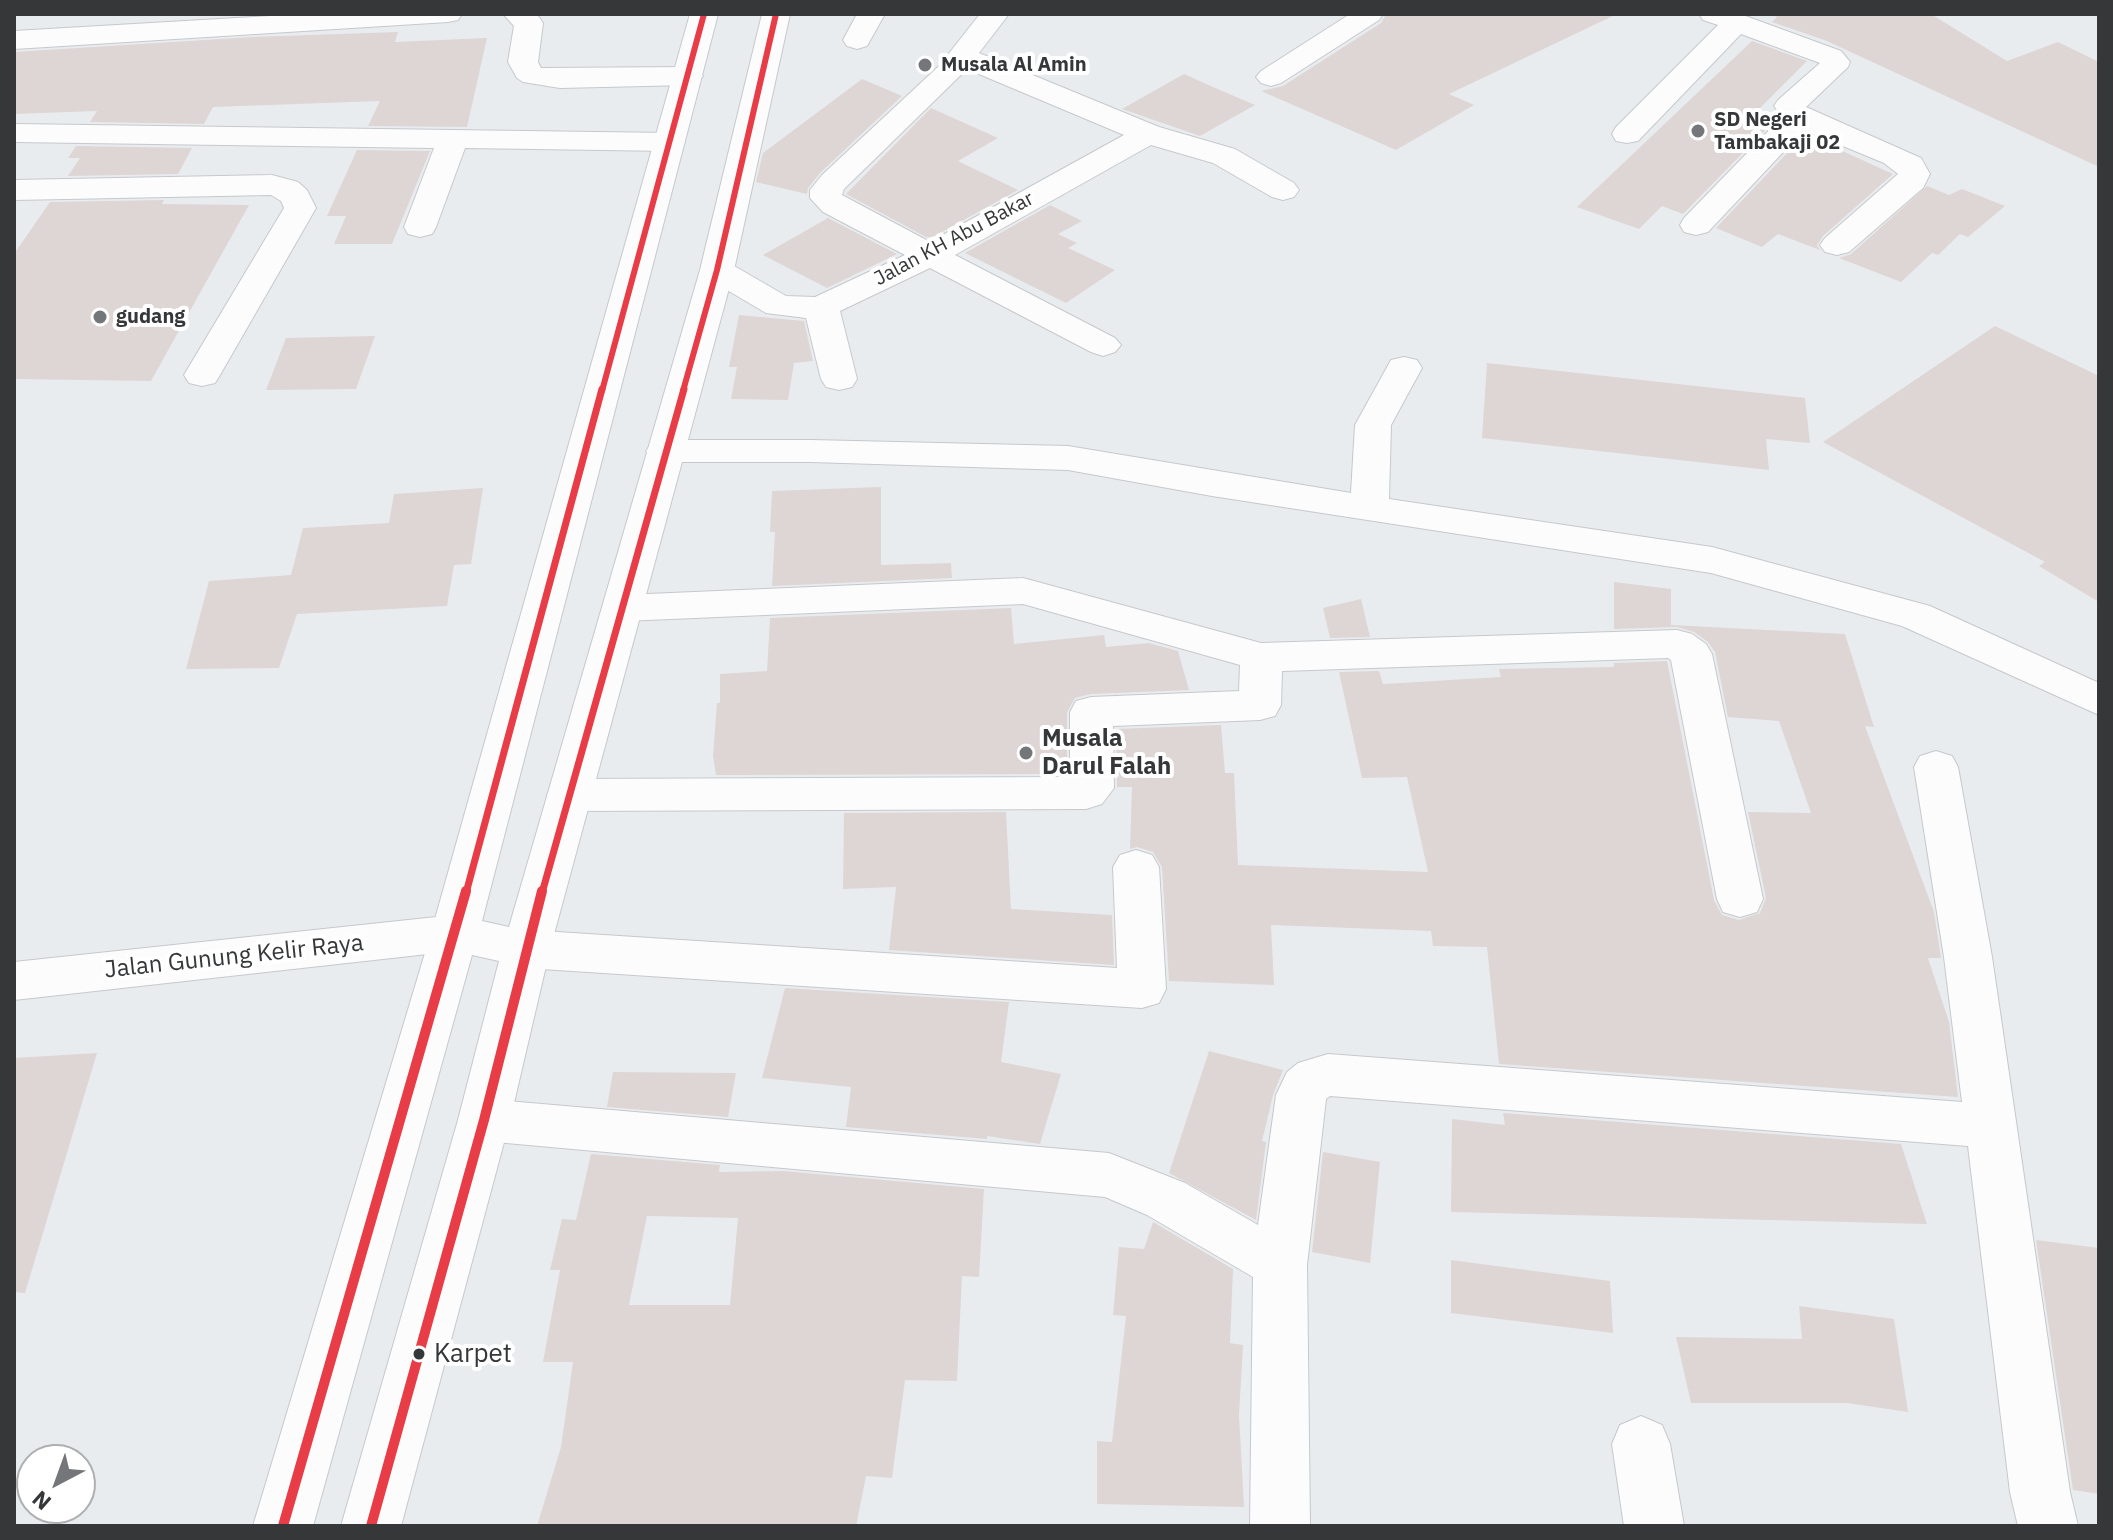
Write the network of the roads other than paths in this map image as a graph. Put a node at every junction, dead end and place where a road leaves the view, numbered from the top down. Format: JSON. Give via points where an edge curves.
{"nodes":[{"id":1,"x":448,"y":14,"type":"edge"},
{"id":2,"x":517,"y":14,"type":"edge"},
{"id":3,"x":704,"y":14,"type":"edge"},
{"id":4,"x":776,"y":14,"type":"edge"},
{"id":5,"x":871,"y":14,"type":"edge"},
{"id":6,"x":995,"y":14,"type":"edge"},
{"id":7,"x":1369,"y":14,"type":"edge"},
{"id":8,"x":1725,"y":18,"type":"edge"},
{"id":9,"x":14,"y":40,"type":"edge"},
{"id":10,"x":857,"y":40,"type":"dead end"},
{"id":11,"x":961,"y":56,"type":"junction"},
{"id":12,"x":688,"y":76,"type":"junction"},
{"id":13,"x":1271,"y":77,"type":"dead end"},
{"id":14,"x":1799,"y":117,"type":"junction"},
{"id":15,"x":1148,"y":134,"type":"junction"},
{"id":16,"x":1627,"y":134,"type":"dead end"},
{"id":17,"x":15,"y":137,"type":"edge"},
{"id":18,"x":453,"y":138,"type":"junction"},
{"id":19,"x":670,"y":142,"type":"junction"},
{"id":20,"x":14,"y":190,"type":"edge"},
{"id":21,"x":1283,"y":190,"type":"dead end"},
{"id":22,"x":1696,"y":225,"type":"dead end"},
{"id":23,"x":420,"y":227,"type":"dead end"},
{"id":24,"x":1837,"y":245,"type":"dead end"},
{"id":25,"x":931,"y":255,"type":"junction"},
{"id":26,"x":717,"y":270,"type":"junction"},
{"id":27,"x":824,"y":308,"type":"junction"},
{"id":28,"x":1103,"y":345,"type":"dead end"},
{"id":29,"x":1404,"y":368,"type":"dead end"},
{"id":30,"x":202,"y":375,"type":"dead end"},
{"id":31,"x":839,"y":379,"type":"dead end"},
{"id":32,"x":665,"y":451,"type":"junction"},
{"id":33,"x":1370,"y":506,"type":"junction"},
{"id":34,"x":624,"y":608,"type":"junction"},
{"id":35,"x":1261,"y":657,"type":"junction"},
{"id":36,"x":2099,"y":700,"type":"edge"},
{"id":37,"x":1936,"y":767,"type":"dead end"},
{"id":38,"x":569,"y":795,"type":"junction"},
{"id":39,"x":1136,"y":867,"type":"dead end"},
{"id":40,"x":1740,"y":899,"type":"dead end"},
{"id":41,"x":455,"y":933,"type":"junction"},
{"id":42,"x":526,"y":949,"type":"junction"},
{"id":43,"x":14,"y":981,"type":"edge"},
{"id":44,"x":484,"y":1120,"type":"junction"},
{"id":45,"x":1989,"y":1126,"type":"junction"},
{"id":46,"x":1280,"y":1265,"type":"junction"},
{"id":47,"x":1641,"y":1444,"type":"dead end"},
{"id":48,"x":283,"y":1526,"type":"edge"},
{"id":49,"x":371,"y":1526,"type":"edge"},
{"id":50,"x":1280,"y":1526,"type":"edge"},
{"id":51,"x":1654,"y":1526,"type":"edge"},
{"id":52,"x":2048,"y":1526,"type":"edge"}],
"edges":[{"from":1,"to":9,"type":"main road"},
{"from":2,"to":12,"type":"main road","via":[[529,23],[523,62],[533,76]]},
{"from":3,"to":12,"type":"main road"},
{"from":4,"to":26,"type":"main road"},
{"from":5,"to":10,"type":"main road"},
{"from":6,"to":11,"type":"main road"},
{"from":7,"to":13,"type":"main road"},
{"from":8,"to":14,"type":"main road","via":[[1835,62],[1789,106]]},
{"from":8,"to":16,"type":"main road"},
{"from":11,"to":15,"type":"main road"},
{"from":11,"to":25,"type":"main road","via":[[826,190],[834,205]]},
{"from":12,"to":19,"type":"main road"},
{"from":14,"to":22,"type":"main road"},
{"from":14,"to":24,"type":"main road","via":[[1895,156],[1914,174]]},
{"from":15,"to":21,"type":"main road","via":[[1224,156]]},
{"from":15,"to":25,"type":"main road","name":"Jalan KH Abu Bakar"},
{"from":17,"to":18,"type":"main road"},
{"from":18,"to":19,"type":"main road"},
{"from":18,"to":23,"type":"main road"},
{"from":19,"to":41,"type":"main road"},
{"from":20,"to":30,"type":"main road","via":[[272,185],[296,197],[300,208]]},
{"from":25,"to":27,"type":"main road","name":"Jalan KH Abu Bakar"},
{"from":25,"to":28,"type":"main road"},
{"from":26,"to":27,"type":"main road","via":[[778,306]]},
{"from":26,"to":32,"type":"main road"},
{"from":27,"to":31,"type":"main road"},
{"from":29,"to":33,"type":"main road","via":[[1373,425]]},
{"from":32,"to":33,"type":"main road","via":[[1068,458]]},
{"from":32,"to":34,"type":"main road"},
{"from":33,"to":36,"type":"main road","via":[[1712,560],[1916,616]]},
{"from":34,"to":35,"type":"main road","via":[[1023,591]]},
{"from":34,"to":38,"type":"main road"},
{"from":35,"to":38,"type":"main road","via":[[1260,705],[1091,712],[1092,788],[1086,793]]},
{"from":35,"to":40,"type":"main road","via":[[1670,642],[1685,647],[1691,654]]},
{"from":37,"to":45,"type":"main road"},
{"from":38,"to":42,"type":"main road"},
{"from":39,"to":42,"type":"main road","name":"Jalan Gunung Kelir Raya","via":[[1142,989]]},
{"from":41,"to":42,"type":"main road","name":"Jalan Gunung Kelir Raya"},
{"from":41,"to":43,"type":"main road","name":"Jalan Gunung Kelir Raya"},
{"from":41,"to":48,"type":"main road"},
{"from":42,"to":44,"type":"main road"},
{"from":44,"to":46,"type":"main road","via":[[1109,1175],[1166,1199]]},
{"from":44,"to":49,"type":"main road"},
{"from":45,"to":46,"type":"main road","via":[[1328,1075],[1316,1078],[1301,1095]]},
{"from":45,"to":52,"type":"main road"},
{"from":46,"to":50,"type":"main road"},
{"from":47,"to":51,"type":"main road"}]}
